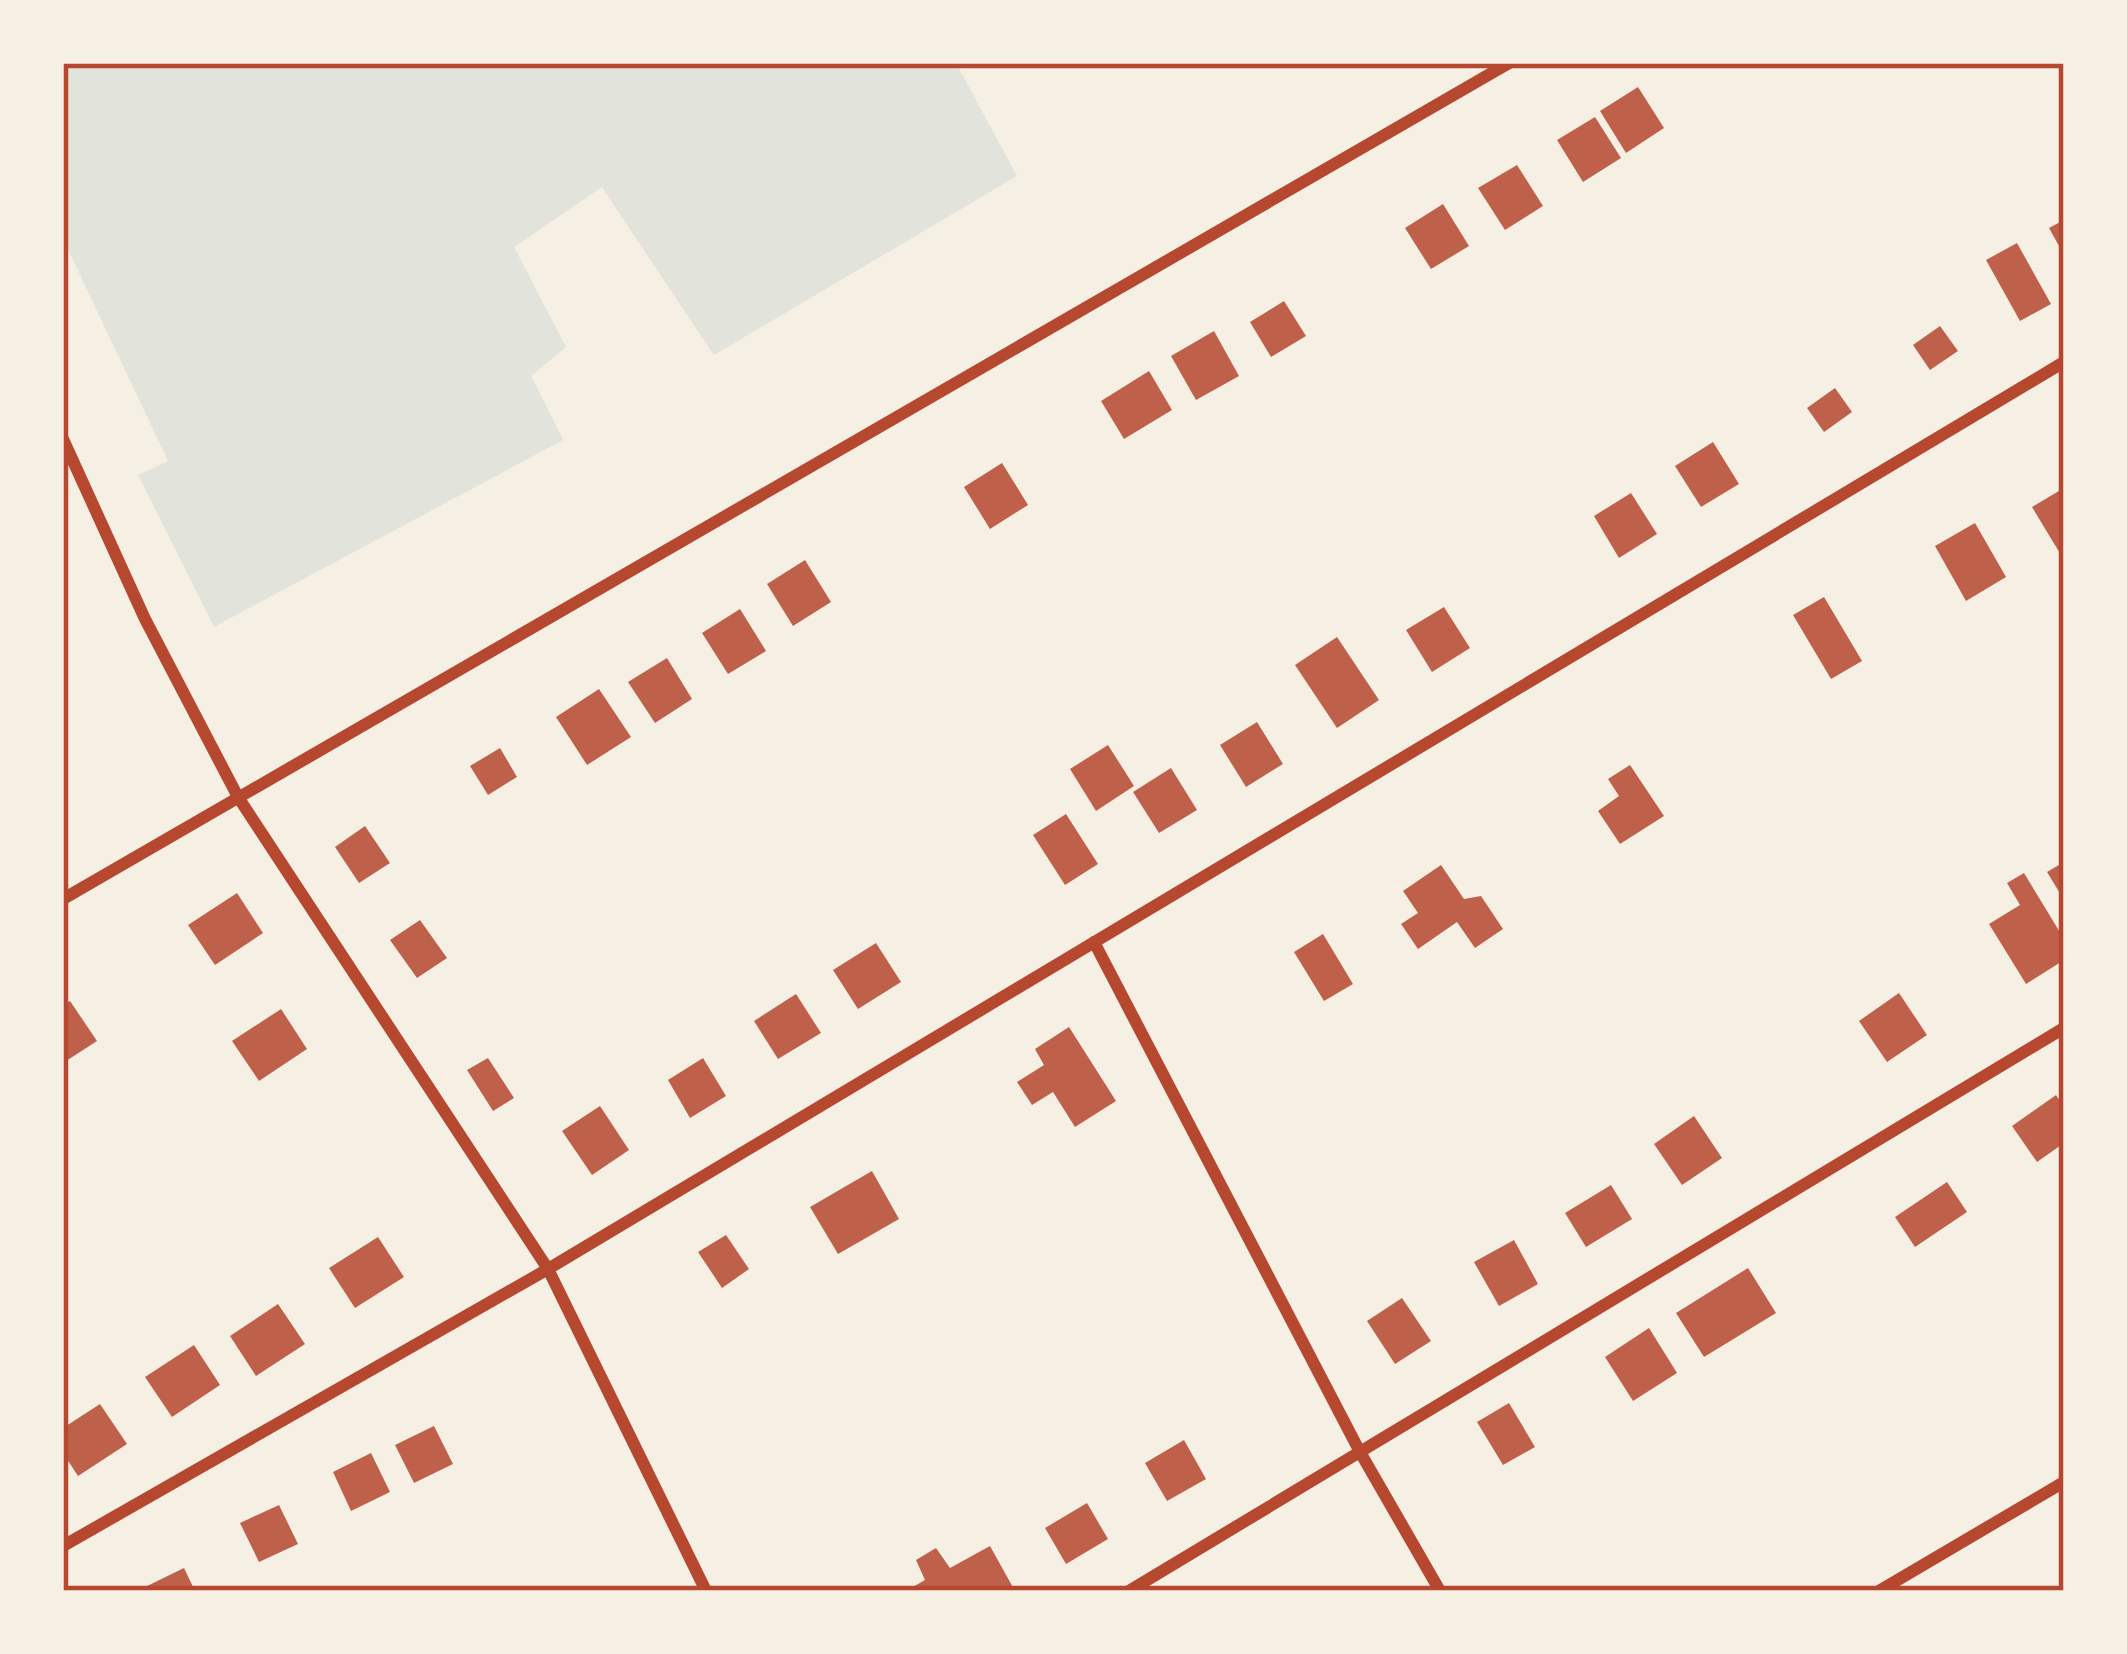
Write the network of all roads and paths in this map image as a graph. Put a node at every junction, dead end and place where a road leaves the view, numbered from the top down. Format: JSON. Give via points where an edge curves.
{"nodes":[{"id":1,"x":1509,"y":63,"type":"edge"},
{"id":2,"x":2064,"y":362,"type":"edge"},
{"id":3,"x":63,"y":439,"type":"edge"},
{"id":4,"x":238,"y":796,"type":"junction"},
{"id":5,"x":63,"y":898,"type":"edge"},
{"id":6,"x":1094,"y":942,"type":"junction"},
{"id":7,"x":2064,"y":1028,"type":"edge"},
{"id":8,"x":548,"y":1269,"type":"junction"},
{"id":9,"x":1360,"y":1452,"type":"junction"},
{"id":10,"x":2064,"y":1482,"type":"edge"},
{"id":11,"x":63,"y":1546,"type":"edge"},
{"id":12,"x":706,"y":1591,"type":"edge"},
{"id":13,"x":1129,"y":1591,"type":"edge"},
{"id":14,"x":1440,"y":1591,"type":"edge"},
{"id":15,"x":1879,"y":1591,"type":"edge"}],
"edges":[{"from":1,"to":4,"type":"street"},
{"from":2,"to":6,"type":"street"},
{"from":3,"to":4,"type":"street"},
{"from":4,"to":5,"type":"street"},
{"from":4,"to":8,"type":"street"},
{"from":6,"to":8,"type":"street"},
{"from":6,"to":9,"type":"street"},
{"from":7,"to":9,"type":"street"},
{"from":8,"to":11,"type":"street"},
{"from":8,"to":12,"type":"street"},
{"from":9,"to":13,"type":"street"},
{"from":9,"to":14,"type":"street"},
{"from":10,"to":15,"type":"street"}]}
